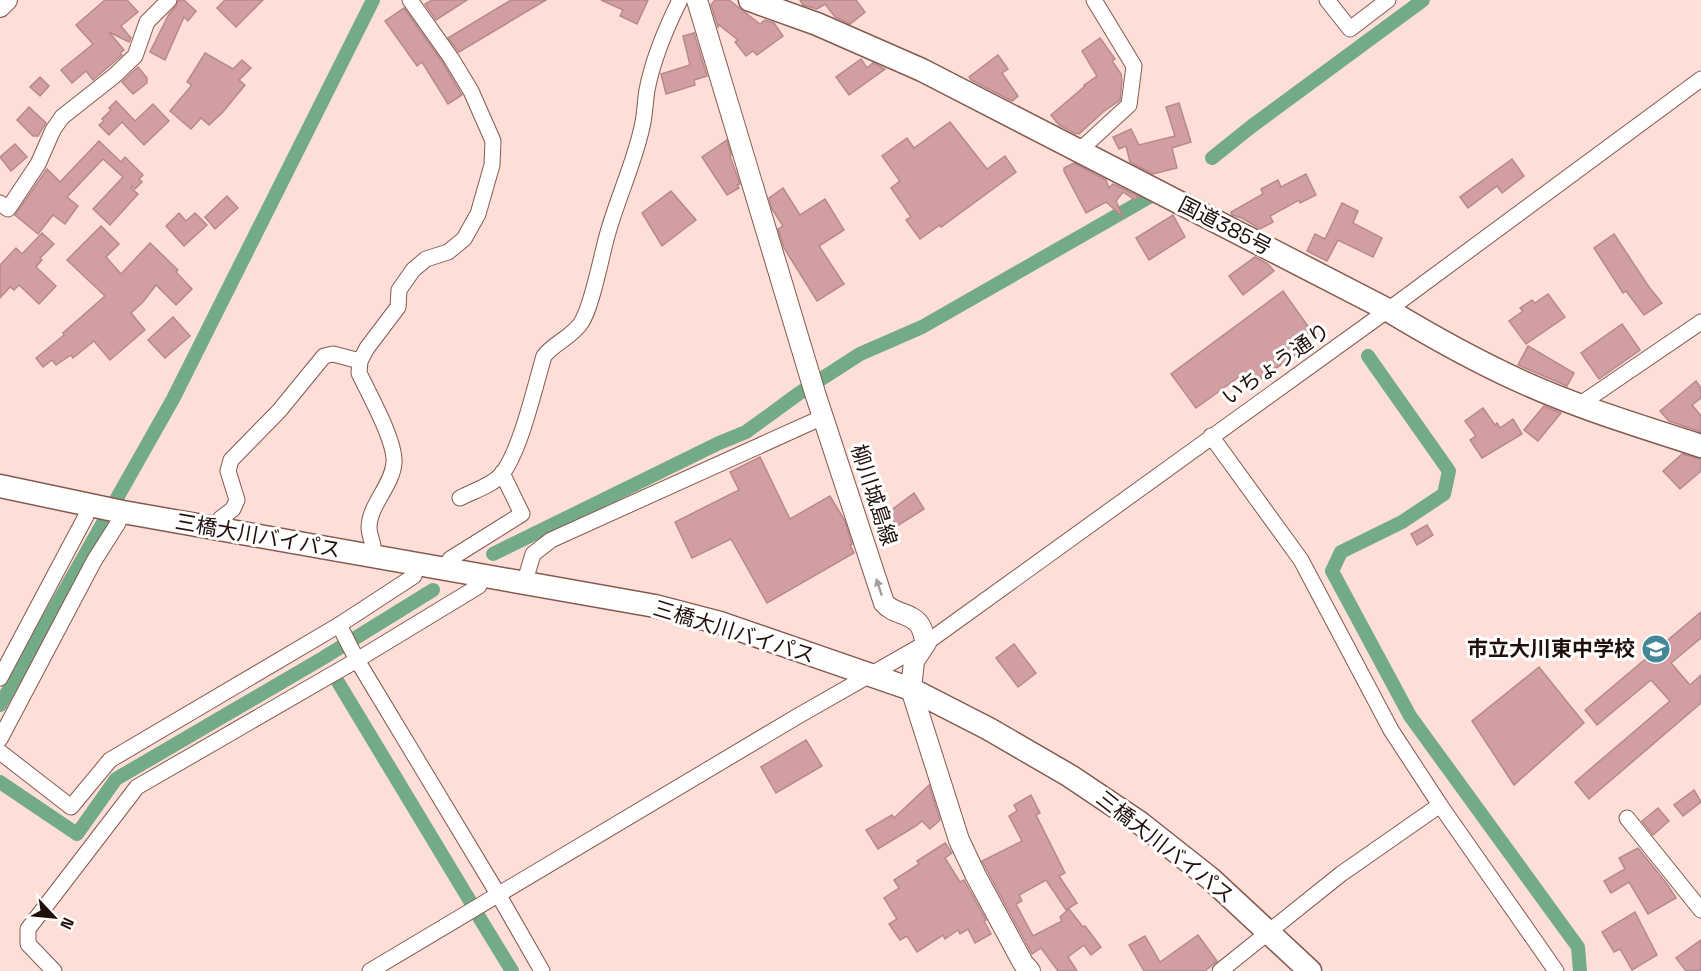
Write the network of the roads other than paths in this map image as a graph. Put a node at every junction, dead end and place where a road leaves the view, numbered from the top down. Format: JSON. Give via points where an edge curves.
{"nodes":[{"id":1,"x":7,"y":0,"type":"edge"},
{"id":2,"x":169,"y":0,"type":"edge"},
{"id":3,"x":410,"y":0,"type":"edge"},
{"id":4,"x":680,"y":0,"type":"edge"},
{"id":5,"x":697,"y":0,"type":"edge"},
{"id":6,"x":750,"y":0,"type":"edge"},
{"id":7,"x":1094,"y":0,"type":"edge"},
{"id":8,"x":1328,"y":0,"type":"edge"},
{"id":9,"x":1388,"y":0,"type":"edge"},
{"id":10,"x":0,"y":7,"type":"edge"},
{"id":11,"x":1701,"y":79,"type":"edge"},
{"id":12,"x":1080,"y":150,"type":"junction"},
{"id":13,"x":0,"y":203,"type":"edge"},
{"id":14,"x":1388,"y":310,"type":"junction"},
{"id":15,"x":1701,"y":322,"type":"edge"},
{"id":16,"x":360,"y":361,"type":"junction"},
{"id":17,"x":1579,"y":405,"type":"junction"},
{"id":18,"x":823,"y":417,"type":"junction"},
{"id":19,"x":1211,"y":436,"type":"junction"},
{"id":20,"x":1701,"y":446,"type":"edge"},
{"id":21,"x":502,"y":473,"type":"junction"},
{"id":22,"x":0,"y":486,"type":"edge"},
{"id":23,"x":460,"y":498,"type":"dead end"},
{"id":24,"x":90,"y":511,"type":"junction"},
{"id":25,"x":121,"y":517,"type":"junction"},
{"id":26,"x":220,"y":519,"type":"dead end"},
{"id":27,"x":373,"y":546,"type":"dead end"},
{"id":28,"x":450,"y":559,"type":"dead end"},
{"id":29,"x":414,"y":576,"type":"dead end"},
{"id":30,"x":524,"y":584,"type":"junction"},
{"id":31,"x":479,"y":586,"type":"dead end"},
{"id":32,"x":348,"y":643,"type":"junction"},
{"id":33,"x":926,"y":643,"type":"junction"},
{"id":34,"x":871,"y":675,"type":"junction"},
{"id":35,"x":0,"y":678,"type":"edge"},
{"id":36,"x":911,"y":689,"type":"junction"},
{"id":37,"x":0,"y":739,"type":"edge"},
{"id":38,"x":0,"y":753,"type":"edge"},
{"id":39,"x":1440,"y":805,"type":"junction"},
{"id":40,"x":1627,"y":818,"type":"dead end"},
{"id":41,"x":498,"y":894,"type":"junction"},
{"id":42,"x":1701,"y":910,"type":"edge"},
{"id":43,"x":1269,"y":932,"type":"junction"},
{"id":44,"x":54,"y":971,"type":"edge"},
{"id":45,"x":370,"y":971,"type":"edge"},
{"id":46,"x":542,"y":971,"type":"edge"},
{"id":47,"x":1030,"y":971,"type":"edge"},
{"id":48,"x":1220,"y":971,"type":"edge"},
{"id":49,"x":1310,"y":971,"type":"edge"},
{"id":50,"x":1556,"y":971,"type":"edge"}],
"edges":[{"from":1,"to":10,"type":"main road"},
{"from":2,"to":13,"type":"street","via":[[147,22],[135,56],[62,117],[38,164],[8,208]]},
{"from":3,"to":16,"type":"street","via":[[471,91],[493,141],[492,165],[478,214],[464,239],[413,270],[399,290],[398,307]]},
{"from":4,"to":21,"type":"street","via":[[647,89],[642,126],[587,310],[581,324],[543,356],[517,444]]},
{"from":5,"to":18,"type":"main road","name":"柳川城島線"},
{"from":6,"to":12,"type":"highway","name":"国道385号","via":[[817,24],[922,70]]},
{"from":7,"to":12,"type":"street","via":[[1134,66],[1130,105]]},
{"from":8,"to":9,"type":"street","via":[[1350,29]]},
{"from":11,"to":14,"type":"street","name":"いちょう通り"},
{"from":12,"to":14,"type":"highway","name":"国道385号"},
{"from":14,"to":17,"type":"highway","name":"国道385号","via":[[1454,349]]},
{"from":14,"to":19,"type":"street","name":"いちょう通り"},
{"from":15,"to":17,"type":"street"},
{"from":16,"to":26,"type":"street","via":[[333,354],[324,357],[236,454],[228,471],[237,500],[233,509]]},
{"from":16,"to":27,"type":"street","via":[[359,373],[392,447],[394,461],[369,527]]},
{"from":17,"to":20,"type":"highway","name":"国道385号"},
{"from":18,"to":30,"type":"street","via":[[551,540],[533,554]]},
{"from":33,"to":18,"type":"main road","name":"柳川城島線","one_way":true,"via":[[915,620],[884,603]]},
{"from":19,"to":33,"type":"street","name":"いちょう通り"},
{"from":19,"to":39,"type":"street","via":[[1301,560],[1391,730]]},
{"from":21,"to":23,"type":"street"},
{"from":21,"to":28,"type":"street","via":[[522,514]]},
{"from":22,"to":24,"type":"highway","name":"三橋大川バイパス"},
{"from":24,"to":25,"type":"highway","name":"三橋大川バイパス"},
{"from":24,"to":35,"type":"street"},
{"from":25,"to":30,"type":"highway","name":"三橋大川バイパス"},
{"from":25,"to":37,"type":"street"},
{"from":29,"to":32,"type":"street"},
{"from":30,"to":34,"type":"highway","name":"三橋大川バイパス","via":[[655,606],[720,623]]},
{"from":31,"to":32,"type":"street"},
{"from":32,"to":38,"type":"street","via":[[110,760],[71,807]]},
{"from":32,"to":41,"type":"street"},
{"from":32,"to":44,"type":"street","via":[[137,787],[28,929],[28,944]]},
{"from":33,"to":34,"type":"street","name":"いちょう通り"},
{"from":33,"to":36,"type":"main road","via":[[914,661]]},
{"from":34,"to":36,"type":"highway","name":"三橋大川バイパス"},
{"from":34,"to":41,"type":"street","name":"いちょう通り"},
{"from":36,"to":43,"type":"highway","name":"三橋大川バイパス","via":[[1070,776],[1140,824]]},
{"from":36,"to":47,"type":"main road","via":[[959,840],[975,876]]},
{"from":39,"to":43,"type":"street","via":[[1341,874]]},
{"from":39,"to":50,"type":"street"},
{"from":40,"to":42,"type":"street"},
{"from":41,"to":45,"type":"street","name":"いちょう通り"},
{"from":41,"to":46,"type":"street"},
{"from":43,"to":48,"type":"street"},
{"from":43,"to":49,"type":"highway","name":"三橋大川バイパス"}]}
